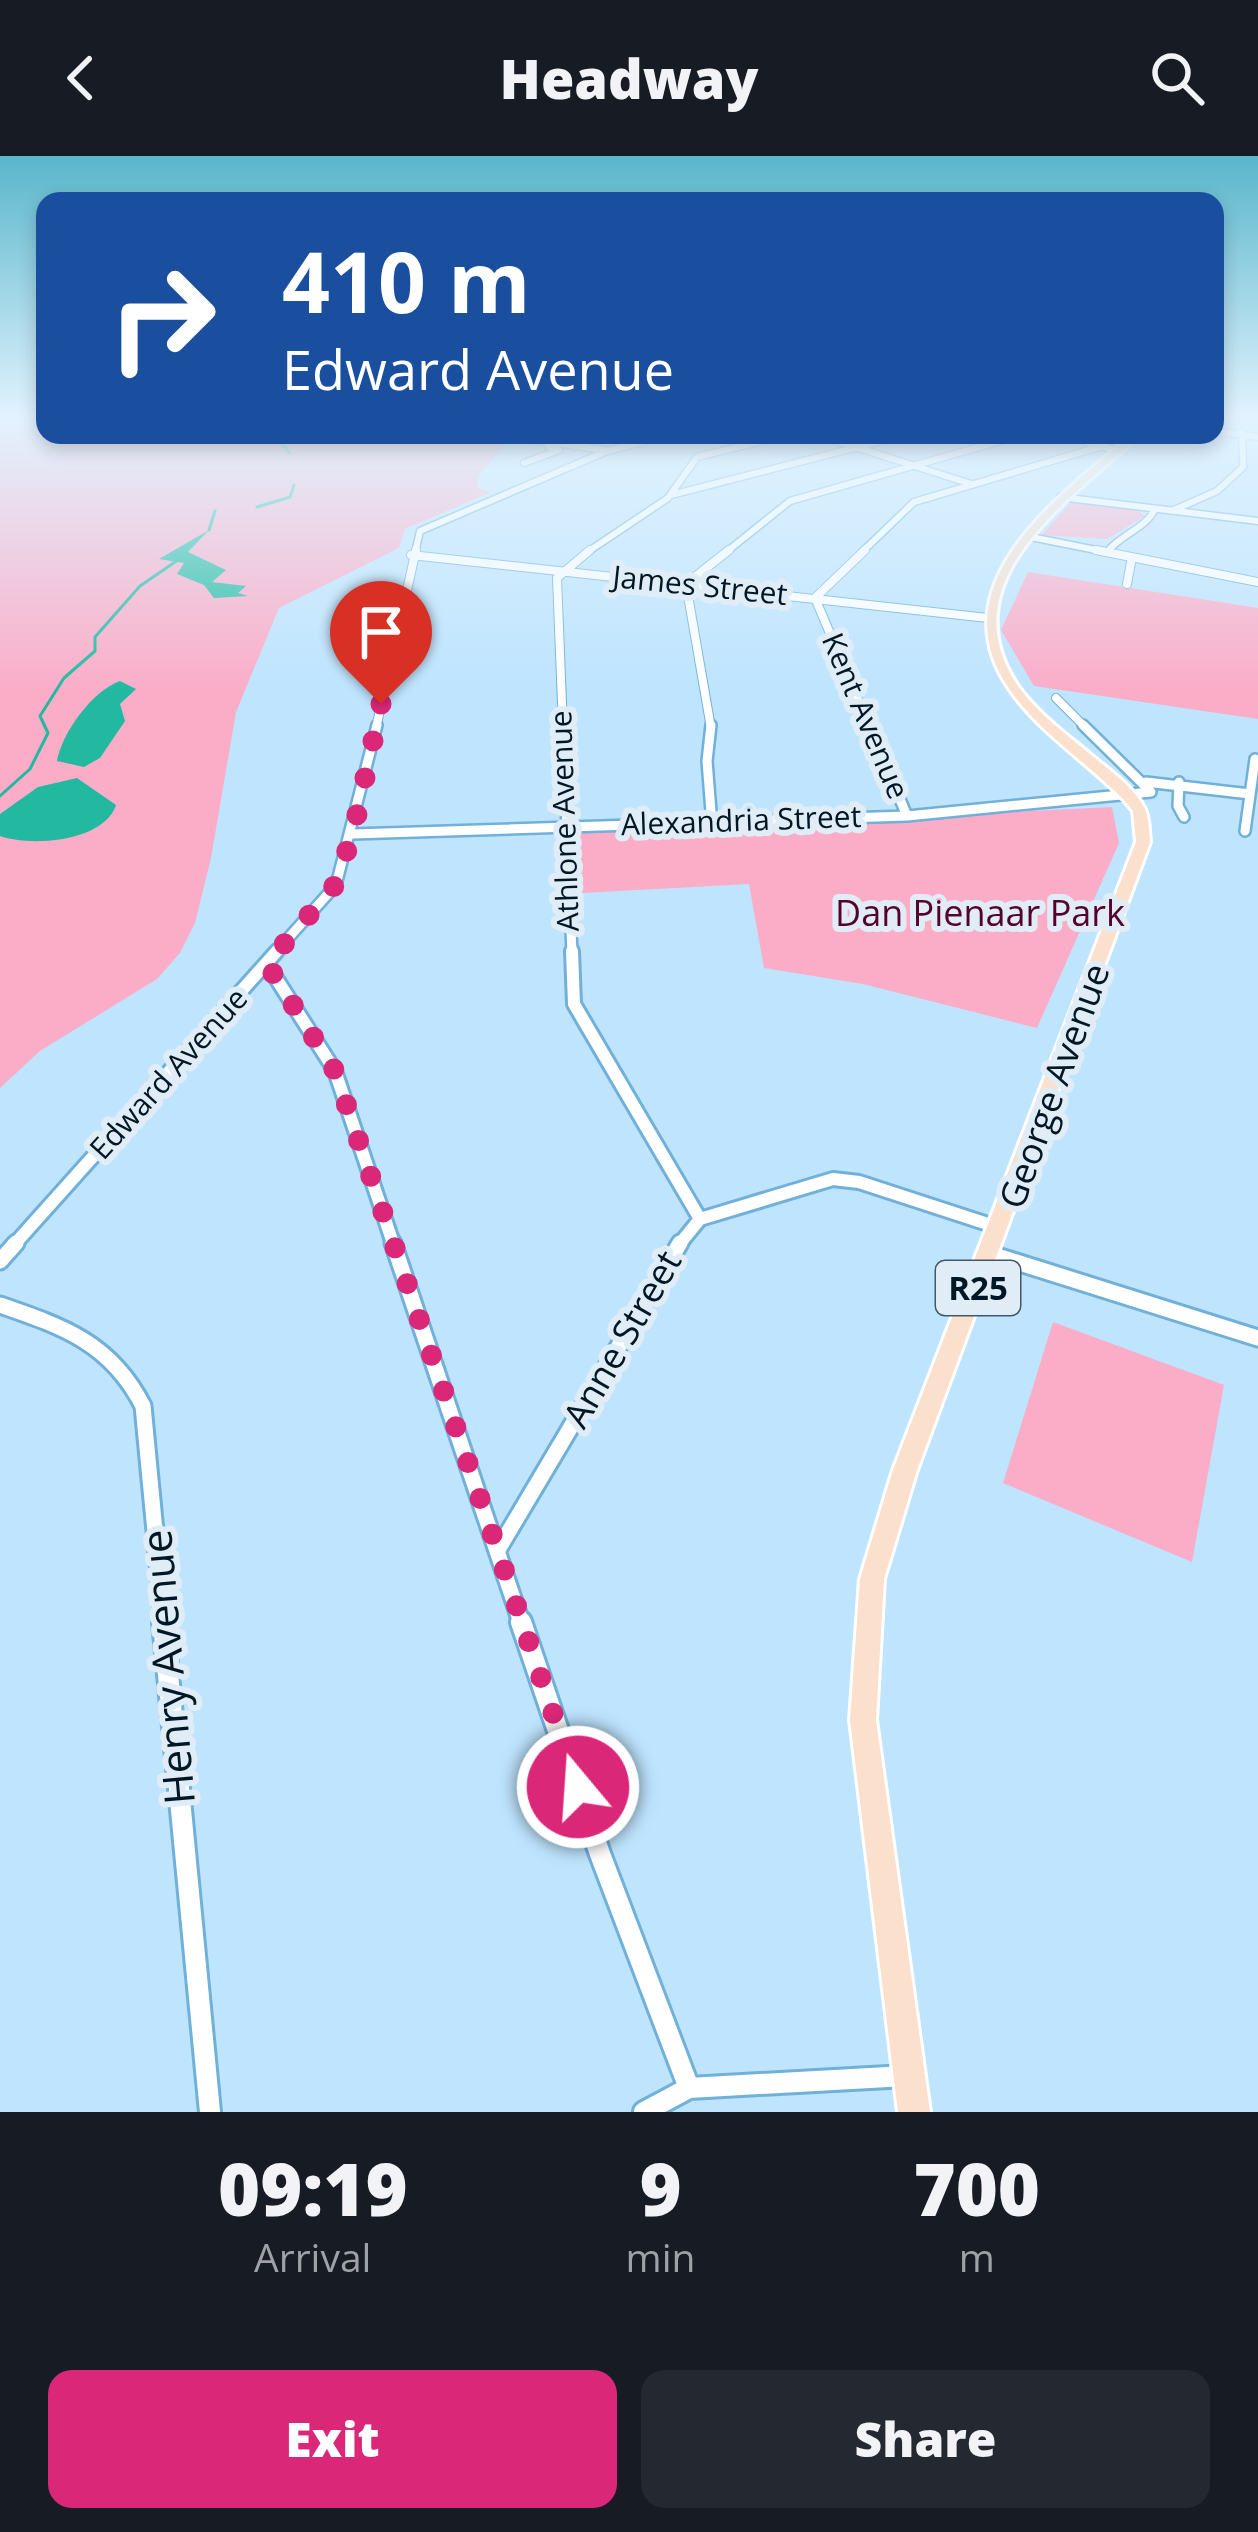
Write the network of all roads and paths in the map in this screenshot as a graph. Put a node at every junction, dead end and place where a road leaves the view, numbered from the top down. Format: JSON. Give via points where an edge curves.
{"nodes":[{"id":1,"x":473,"y":507,"type":"edge"},
{"id":2,"x":653,"y":507,"type":"edge"},
{"id":3,"x":780,"y":507,"type":"edge"},
{"id":4,"x":909,"y":507,"type":"edge"},
{"id":5,"x":1054,"y":507,"type":"edge"},
{"id":6,"x":1140,"y":507,"type":"edge"},
{"id":7,"x":1180,"y":507,"type":"edge"},
{"id":8,"x":1155,"y":509,"type":"junction"},
{"id":9,"x":1172,"y":511,"type":"junction"},
{"id":10,"x":1258,"y":521,"type":"edge"},
{"id":11,"x":1027,"y":537,"type":"junction"},
{"id":12,"x":1108,"y":551,"type":"junction"},
{"id":13,"x":411,"y":556,"type":"junction"},
{"id":14,"x":1132,"y":557,"type":"junction"},
{"id":15,"x":559,"y":571,"type":"junction"},
{"id":16,"x":1258,"y":582,"type":"edge"},
{"id":17,"x":686,"y":584,"type":"junction"},
{"id":18,"x":1127,"y":584,"type":"dead end"},
{"id":19,"x":815,"y":598,"type":"junction"},
{"id":20,"x":988,"y":617,"type":"junction"},
{"id":21,"x":1056,"y":698,"type":"dead end"},
{"id":22,"x":1255,"y":759,"type":"dead end"},
{"id":23,"x":1179,"y":782,"type":"junction"},
{"id":24,"x":1138,"y":785,"type":"junction"},
{"id":25,"x":1250,"y":794,"type":"junction"},
{"id":26,"x":907,"y":816,"type":"junction"},
{"id":27,"x":1184,"y":817,"type":"dead end"},
{"id":28,"x":712,"y":824,"type":"junction"},
{"id":29,"x":564,"y":827,"type":"junction"},
{"id":30,"x":1245,"y":831,"type":"dead end"},
{"id":31,"x":353,"y":833,"type":"junction"},
{"id":32,"x":267,"y":964,"type":"junction"},
{"id":33,"x":700,"y":1219,"type":"junction"},
{"id":34,"x":1001,"y":1228,"type":"junction"},
{"id":35,"x":991,"y":1254,"type":"junction"},
{"id":36,"x":0,"y":1261,"type":"edge"},
{"id":37,"x":0,"y":1306,"type":"edge"},
{"id":38,"x":1258,"y":1338,"type":"edge"},
{"id":39,"x":500,"y":1548,"type":"junction"},
{"id":40,"x":908,"y":2076,"type":"junction"},
{"id":41,"x":689,"y":2088,"type":"junction"},
{"id":42,"x":210,"y":2112,"type":"edge"},
{"id":43,"x":644,"y":2112,"type":"edge"},
{"id":44,"x":914,"y":2112,"type":"edge"}],
"edges":[{"from":1,"to":13,"type":"street","via":[[426,527]]},
{"from":2,"to":15,"type":"street"},
{"from":3,"to":17,"type":"street"},
{"from":4,"to":19,"type":"street","name":"Kent Avenue"},
{"from":5,"to":11,"type":"main road"},
{"from":6,"to":8,"type":"street"},
{"from":7,"to":9,"type":"street"},
{"from":8,"to":9,"type":"street"},
{"from":8,"to":12,"type":"street"},
{"from":9,"to":10,"type":"street"},
{"from":11,"to":12,"type":"street"},
{"from":11,"to":20,"type":"main road"},
{"from":12,"to":14,"type":"street"},
{"from":13,"to":15,"type":"street","name":"James Street"},
{"from":13,"to":31,"type":"street","name":"Edward Avenue"},
{"from":14,"to":16,"type":"street"},
{"from":14,"to":18,"type":"street"},
{"from":15,"to":17,"type":"street","name":"James Street"},
{"from":15,"to":29,"type":"street","name":"Athlone Avenue"},
{"from":17,"to":19,"type":"street","name":"James Street"},
{"from":17,"to":28,"type":"street","via":[[712,718]]},
{"from":19,"to":20,"type":"street","name":"James Street"},
{"from":19,"to":26,"type":"street","name":"Kent Avenue"},
{"from":20,"to":24,"type":"main road","via":[[998,662],[1016,691]]},
{"from":21,"to":24,"type":"street"},
{"from":22,"to":25,"type":"street"},
{"from":23,"to":24,"type":"street","name":"Alexandria Street"},
{"from":23,"to":25,"type":"street","name":"Alexandria Street"},
{"from":23,"to":27,"type":"street"},
{"from":24,"to":26,"type":"street","name":"Alexandria Street"},
{"from":24,"to":34,"type":"main road","name":"George Avenue","number":"R25","via":[[1143,842]]},
{"from":25,"to":30,"type":"street"},
{"from":26,"to":28,"type":"street","name":"Alexandria Street"},
{"from":28,"to":29,"type":"street","name":"Alexandria Street"},
{"from":29,"to":31,"type":"street","name":"Alexandria Street"},
{"from":29,"to":33,"type":"street","name":"Athlone Avenue","via":[[574,1004]]},
{"from":31,"to":32,"type":"street","name":"Edward Avenue","via":[[335,885]]},
{"from":32,"to":36,"type":"street","name":"Edward Avenue"},
{"from":32,"to":39,"type":"street","via":[[335,1071]]},
{"from":33,"to":34,"type":"street","name":"Anne Street","via":[[841,1179]]},
{"from":33,"to":39,"type":"street","name":"Anne Street","via":[[679,1241]]},
{"from":34,"to":35,"type":"main road","name":"George Avenue","number":"R25"},
{"from":35,"to":38,"type":"street"},
{"from":35,"to":40,"type":"main road","name":"George Avenue","number":"R25","via":[[905,1470],[866,1619],[862,1720]]},
{"from":37,"to":42,"type":"street","name":"Henry Avenue","via":[[105,1346],[143,1406]]},
{"from":39,"to":41,"type":"street","via":[[600,1854]]},
{"from":40,"to":41,"type":"street"},
{"from":40,"to":44,"type":"main road","name":"George Avenue","number":"R25"},
{"from":41,"to":43,"type":"street"}]}
